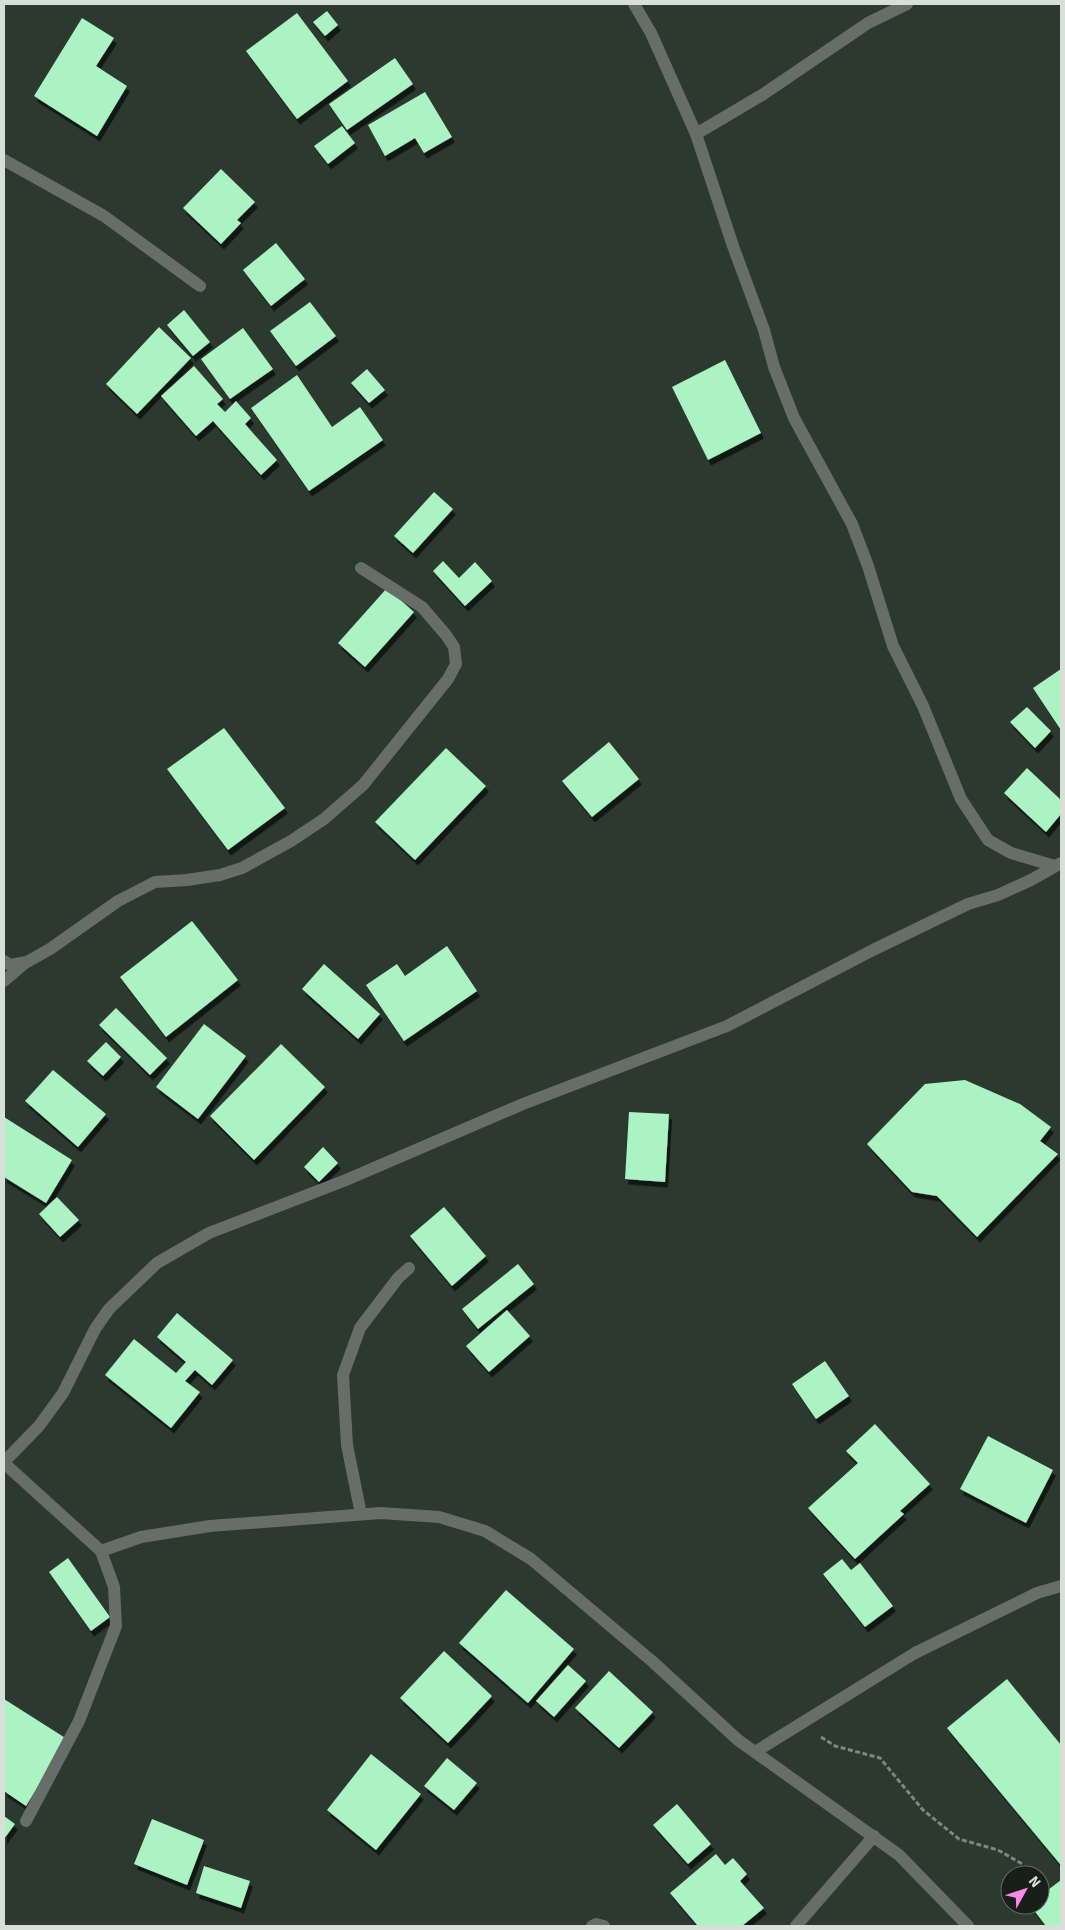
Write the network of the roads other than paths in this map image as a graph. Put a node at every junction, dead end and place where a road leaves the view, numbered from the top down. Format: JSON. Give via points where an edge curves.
{"nodes":[{"id":1,"x":634,"y":4,"type":"edge"},
{"id":2,"x":907,"y":4,"type":"edge"},
{"id":3,"x":696,"y":134,"type":"junction"},
{"id":4,"x":4,"y":160,"type":"edge"},
{"id":5,"x":200,"y":286,"type":"dead end"},
{"id":6,"x":361,"y":568,"type":"dead end"},
{"id":7,"x":1058,"y":864,"type":"edge"},
{"id":8,"x":4,"y":961,"type":"edge"},
{"id":9,"x":27,"y":962,"type":"junction"},
{"id":10,"x":4,"y":981,"type":"edge"},
{"id":11,"x":409,"y":1268,"type":"dead end"},
{"id":12,"x":4,"y":1462,"type":"edge"},
{"id":13,"x":361,"y":1514,"type":"junction"},
{"id":14,"x":101,"y":1551,"type":"junction"},
{"id":15,"x":1061,"y":1586,"type":"edge"},
{"id":16,"x":755,"y":1752,"type":"junction"},
{"id":17,"x":26,"y":1821,"type":"dead end"},
{"id":18,"x":874,"y":1836,"type":"junction"},
{"id":19,"x":592,"y":1926,"type":"edge"},
{"id":20,"x":604,"y":1926,"type":"edge"},
{"id":21,"x":796,"y":1926,"type":"edge"},
{"id":22,"x":968,"y":1926,"type":"edge"}],
"edges":[{"from":1,"to":3,"type":"street","via":[[651,33]]},
{"from":2,"to":3,"type":"street","via":[[868,23],[762,95]]},
{"from":3,"to":7,"type":"street","via":[[774,367],[814,457],[852,524],[894,646],[961,799],[988,840],[1011,852]]},
{"from":4,"to":5,"type":"street","via":[[104,216]]},
{"from":6,"to":9,"type":"street","via":[[422,606],[454,647],[456,664],[448,679],[363,785],[324,819],[242,868],[220,875],[155,882],[118,901]]},
{"from":7,"to":12,"type":"street","via":[[1031,880],[968,904],[882,946],[727,1026],[523,1104],[346,1180],[209,1233],[157,1263],[109,1309],[95,1328],[63,1393],[39,1426]]},
{"from":8,"to":9,"type":"street","via":[[10,965]]},
{"from":9,"to":10,"type":"street"},
{"from":11,"to":13,"type":"street","via":[[360,1328],[343,1375],[347,1445]]},
{"from":12,"to":14,"type":"street"},
{"from":13,"to":14,"type":"street","via":[[210,1526],[141,1538]]},
{"from":13,"to":16,"type":"street","via":[[381,1512],[439,1516],[485,1531],[531,1559]]},
{"from":14,"to":17,"type":"street","via":[[114,1587],[116,1626],[79,1721]]},
{"from":15,"to":16,"type":"street","via":[[1037,1593],[915,1653]]},
{"from":16,"to":18,"type":"street"},
{"from":18,"to":21,"type":"street"},
{"from":18,"to":22,"type":"street","via":[[899,1855]]},
{"from":19,"to":20,"type":"street"}]}
